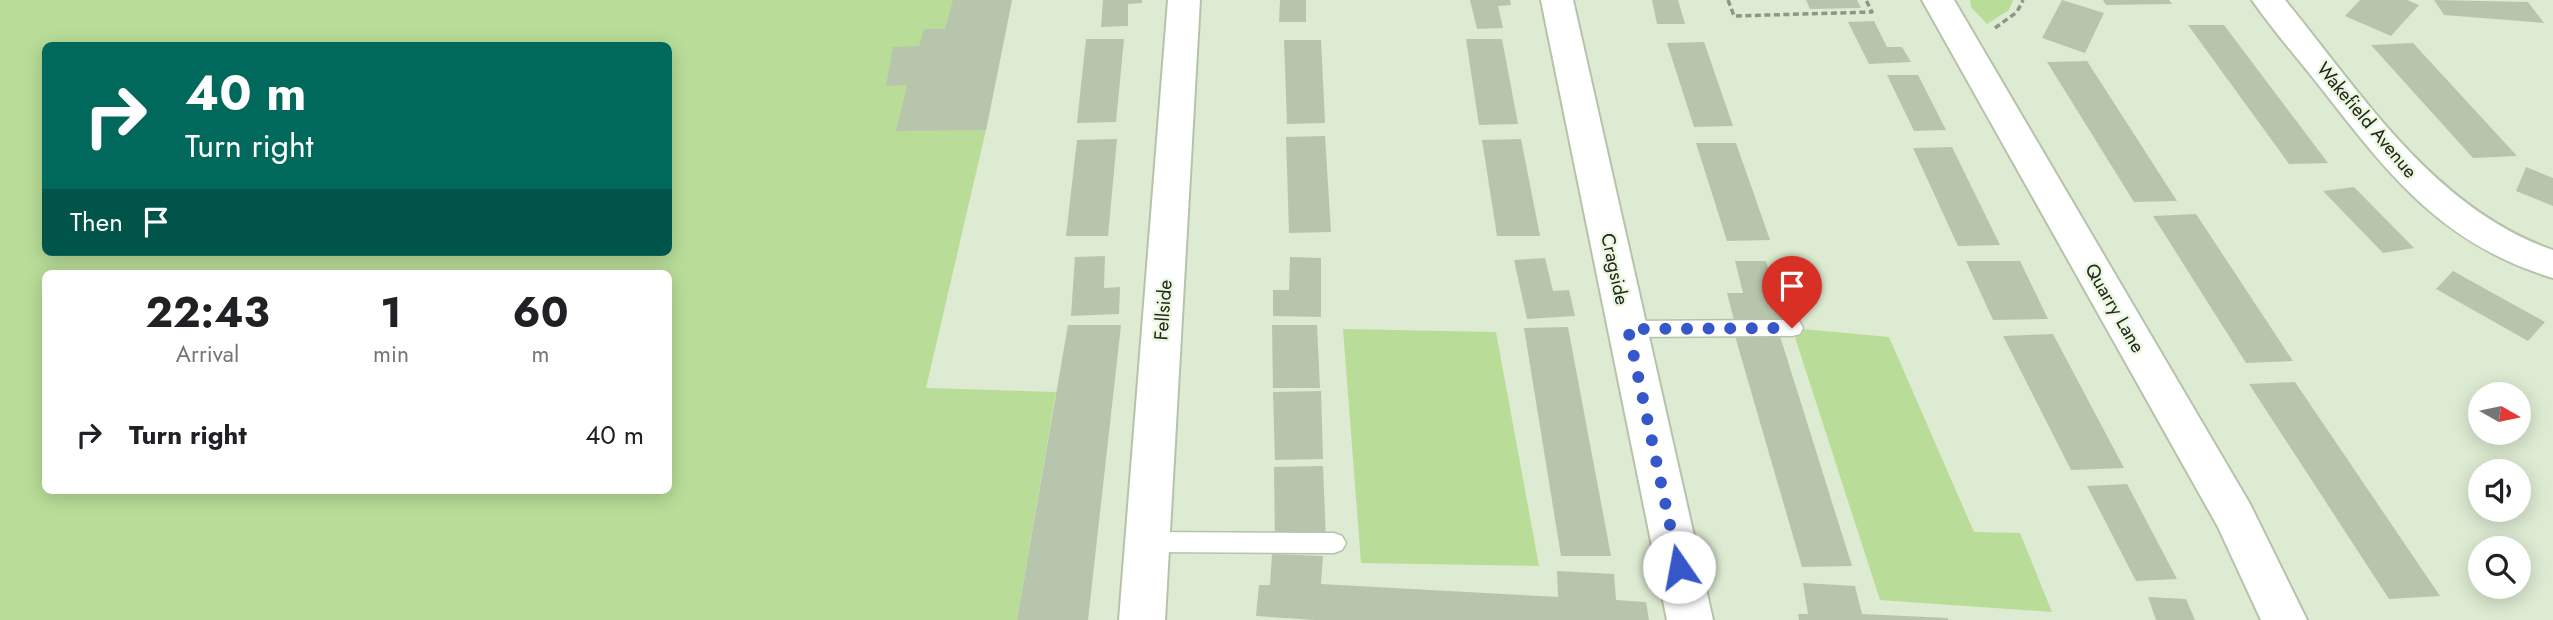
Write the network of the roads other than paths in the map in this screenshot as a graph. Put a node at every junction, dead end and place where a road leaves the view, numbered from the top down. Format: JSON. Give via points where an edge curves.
{"nodes":[{"id":1,"x":1184,"y":0,"type":"edge"},
{"id":2,"x":1557,"y":0,"type":"edge"},
{"id":3,"x":1938,"y":0,"type":"edge"},
{"id":4,"x":2268,"y":0,"type":"edge"},
{"id":5,"x":2553,"y":264,"type":"edge"},
{"id":6,"x":1792,"y":328,"type":"dead end"},
{"id":7,"x":1628,"y":329,"type":"junction"},
{"id":8,"x":1148,"y":542,"type":"junction"},
{"id":9,"x":1334,"y":542,"type":"dead end"},
{"id":10,"x":1142,"y":620,"type":"edge"},
{"id":11,"x":1690,"y":620,"type":"edge"},
{"id":12,"x":2284,"y":620,"type":"edge"}],
"edges":[{"from":1,"to":8,"type":"street","name":"Fellside"},
{"from":2,"to":7,"type":"street","name":"Cragside"},
{"from":3,"to":12,"type":"street","name":"Quarry Lane","via":[[2235,517]]},
{"from":4,"to":5,"type":"street","name":"Wakefield Avenue","via":[[2399,163],[2452,212],[2524,254]]},
{"from":6,"to":7,"type":"lane"},
{"from":7,"to":11,"type":"street","name":"Cragside"},
{"from":8,"to":9,"type":"lane"},
{"from":8,"to":10,"type":"street","name":"Fellside"}]}
